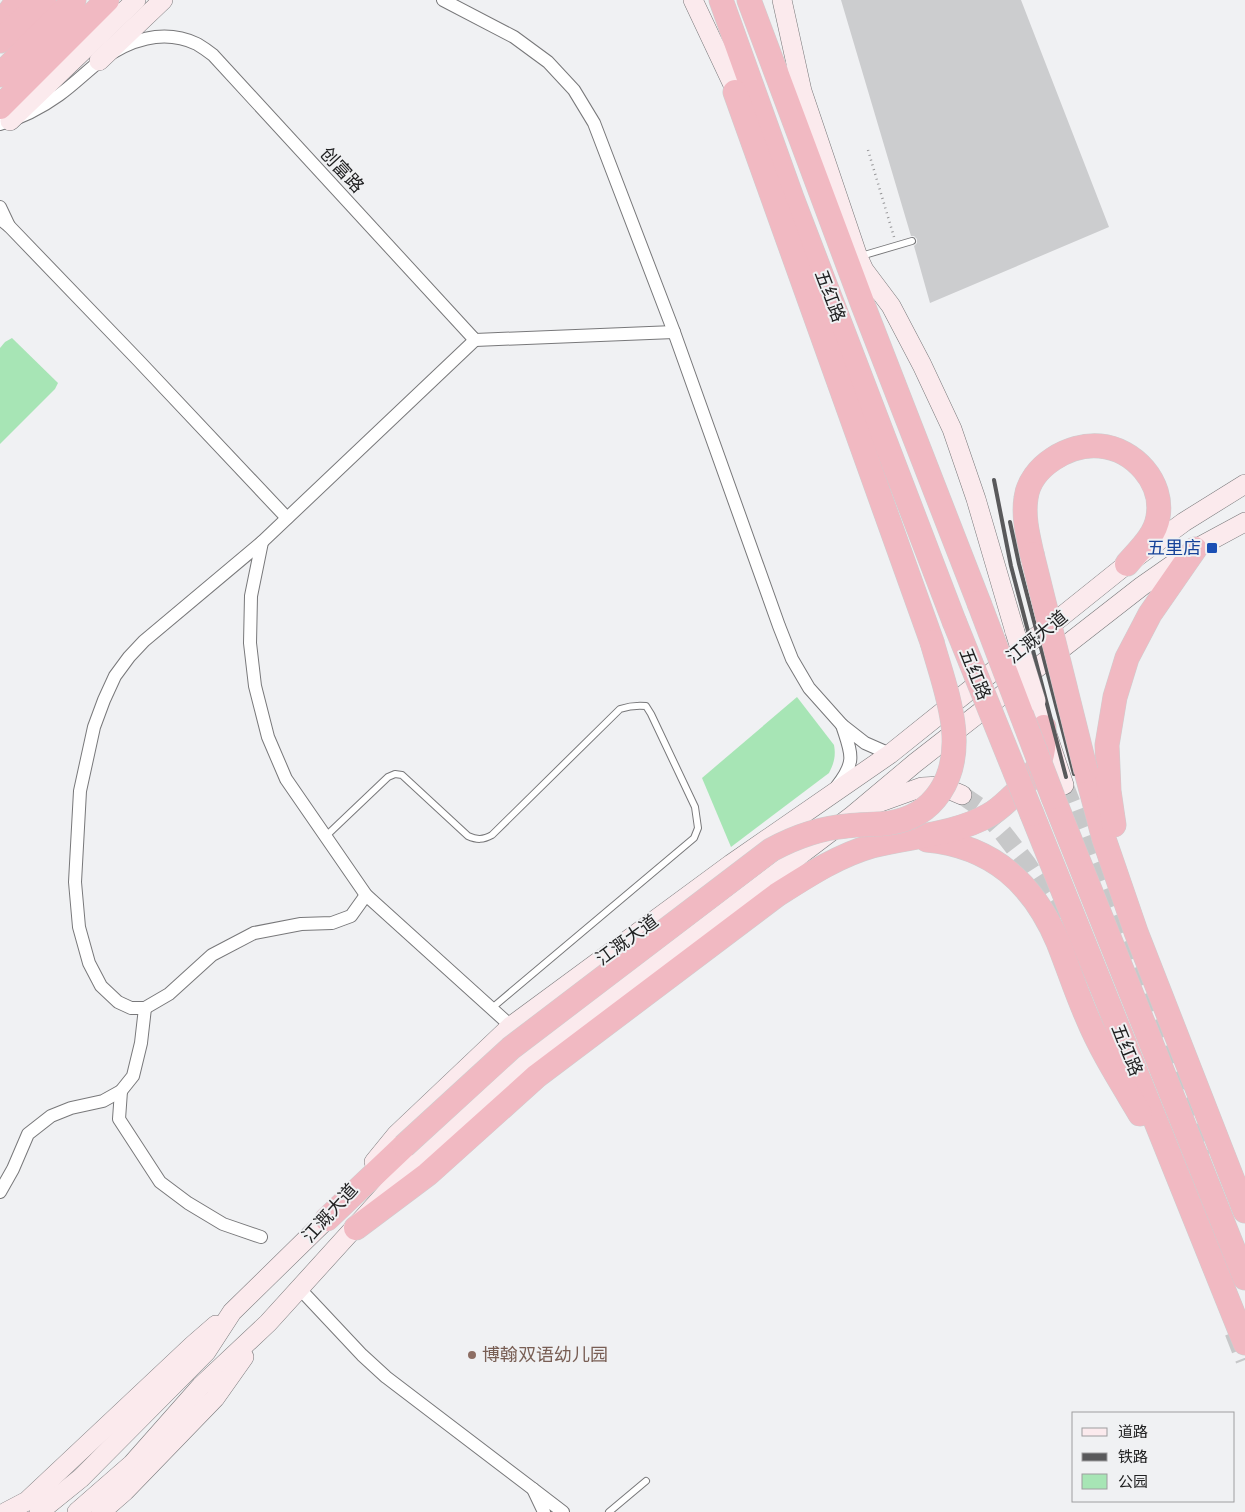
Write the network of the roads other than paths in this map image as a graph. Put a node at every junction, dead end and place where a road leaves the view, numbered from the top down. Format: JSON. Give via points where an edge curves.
{"nodes":[{"id":1,"x":18,"y":0,"type":"edge"},
{"id":2,"x":74,"y":0,"type":"edge"},
{"id":3,"x":162,"y":0,"type":"edge"},
{"id":4,"x":443,"y":0,"type":"edge"},
{"id":5,"x":695,"y":0,"type":"edge"},
{"id":6,"x":782,"y":0,"type":"edge"},
{"id":7,"x":750,"y":2,"type":"edge"},
{"id":8,"x":48,"y":6,"type":"edge"},
{"id":9,"x":130,"y":6,"type":"edge"},
{"id":10,"x":724,"y":6,"type":"edge"},
{"id":11,"x":0,"y":25,"type":"edge"},
{"id":12,"x":0,"y":42,"type":"edge"},
{"id":13,"x":99,"y":62,"type":"junction"},
{"id":14,"x":0,"y":76,"type":"edge"},
{"id":15,"x":802,"y":91,"type":"junction"},
{"id":16,"x":735,"y":92,"type":"junction"},
{"id":17,"x":3,"y":117,"type":"edge"},
{"id":18,"x":814,"y":175,"type":"junction"},
{"id":19,"x":792,"y":198,"type":"junction"},
{"id":20,"x":0,"y":207,"type":"edge"},
{"id":21,"x":5,"y":223,"type":"edge"},
{"id":22,"x":912,"y":241,"type":"dead end"},
{"id":23,"x":861,"y":264,"type":"junction"},
{"id":24,"x":811,"y":304,"type":"junction"},
{"id":25,"x":674,"y":332,"type":"junction"},
{"id":26,"x":475,"y":340,"type":"junction"},
{"id":27,"x":1245,"y":484,"type":"edge"},
{"id":28,"x":288,"y":518,"type":"junction"},
{"id":29,"x":1245,"y":522,"type":"edge"},
{"id":30,"x":262,"y":542,"type":"junction"},
{"id":31,"x":1195,"y":549,"type":"junction"},
{"id":32,"x":1127,"y":564,"type":"junction"},
{"id":33,"x":842,"y":725,"type":"junction"},
{"id":34,"x":1044,"y":727,"type":"junction"},
{"id":35,"x":890,"y":754,"type":"junction"},
{"id":36,"x":1059,"y":791,"type":"junction"},
{"id":37,"x":962,"y":795,"type":"tunnel mouth"},
{"id":38,"x":828,"y":797,"type":"junction"},
{"id":39,"x":859,"y":810,"type":"junction"},
{"id":40,"x":326,"y":836,"type":"junction"},
{"id":41,"x":896,"y":841,"type":"junction"},
{"id":42,"x":366,"y":895,"type":"junction"},
{"id":43,"x":1136,"y":932,"type":"junction"},
{"id":44,"x":145,"y":1008,"type":"junction"},
{"id":45,"x":492,"y":1008,"type":"junction"},
{"id":46,"x":512,"y":1026,"type":"junction"},
{"id":47,"x":121,"y":1091,"type":"junction"},
{"id":48,"x":1178,"y":1177,"type":"junction"},
{"id":49,"x":0,"y":1192,"type":"edge"},
{"id":50,"x":1245,"y":1211,"type":"edge"},
{"id":51,"x":327,"y":1220,"type":"junction"},
{"id":52,"x":356,"y":1228,"type":"junction"},
{"id":53,"x":260,"y":1237,"type":"dead end"},
{"id":54,"x":1245,"y":1278,"type":"edge"},
{"id":55,"x":300,"y":1290,"type":"junction"},
{"id":56,"x":232,"y":1312,"type":"junction"},
{"id":57,"x":268,"y":1323,"type":"junction"},
{"id":58,"x":1245,"y":1342,"type":"tunnel mouth"},
{"id":59,"x":646,"y":1482,"type":"dead end"},
{"id":60,"x":533,"y":1489,"type":"junction"},
{"id":61,"x":27,"y":1508,"type":"edge"},
{"id":62,"x":6,"y":1512,"type":"edge"},
{"id":63,"x":77,"y":1512,"type":"edge"},
{"id":64,"x":101,"y":1512,"type":"edge"},
{"id":65,"x":544,"y":1512,"type":"edge"},
{"id":66,"x":563,"y":1512,"type":"edge"},
{"id":67,"x":609,"y":1512,"type":"edge"}],
"edges":[{"from":1,"to":11,"type":"highway"},
{"from":2,"to":8,"type":"highway"},
{"from":3,"to":9,"type":"main road"},
{"from":4,"to":25,"type":"street","via":[[514,37],[548,62],[574,90],[594,123]]},
{"from":5,"to":16,"type":"main road"},
{"from":6,"to":15,"type":"main road"},
{"from":7,"to":18,"type":"highway","name":"五红路"},
{"from":8,"to":12,"type":"highway"},
{"from":8,"to":14,"type":"highway"},
{"from":9,"to":13,"type":"main road"},
{"from":9,"to":17,"type":"highway"},
{"from":10,"to":19,"type":"highway","name":"五红路"},
{"from":13,"to":17,"type":"street","name":"创富路","via":[[40,107]]},
{"from":13,"to":26,"type":"street","name":"创富路","via":[[128,44],[156,36],[185,39],[213,55]]},
{"from":15,"to":18,"type":"highway"},
{"from":15,"to":23,"type":"main road"},
{"from":16,"to":19,"type":"main road"},
{"from":16,"to":24,"type":"highway"},
{"from":18,"to":23,"type":"highway"},
{"from":18,"to":36,"type":"highway","name":"五红路","bridge":true,"via":[[980,603]]},
{"from":19,"to":24,"type":"highway"},
{"from":19,"to":48,"type":"highway","name":"五红路","bridge":true,"via":[[954,621]]},
{"from":20,"to":21,"type":"street"},
{"from":21,"to":28,"type":"street"},
{"from":22,"to":23,"type":"lane"},
{"from":23,"to":34,"type":"main road","bridge":true,"via":[[891,306],[952,429]]},
{"from":24,"to":51,"type":"highway","bridge":true,"via":[[932,642],[953,724],[953,765],[946,782],[936,798],[912,817],[891,823],[847,826],[802,835],[771,850],[511,1048]]},
{"from":25,"to":26,"type":"street"},
{"from":25,"to":33,"type":"street","via":[[792,659],[809,688]]},
{"from":26,"to":28,"type":"street"},
{"from":27,"to":32,"type":"main road","name":"江溉大道","via":[[1184,522]]},
{"from":28,"to":30,"type":"street"},
{"from":29,"to":31,"type":"main road","name":"江溉大道"},
{"from":30,"to":40,"type":"street","via":[[251,596],[250,643],[256,686],[268,737],[286,779]]},
{"from":30,"to":44,"type":"street","via":[[129,657],[115,676],[94,727],[80,791],[75,882],[79,927],[89,963],[101,986],[118,1002],[131,1008]]},
{"from":31,"to":39,"type":"main road","name":"江溉大道","via":[[1142,586],[914,763]]},
{"from":31,"to":43,"type":"highway","via":[[1150,614],[1127,658],[1114,697],[1107,745],[1109,791],[1116,844]]},
{"from":32,"to":35,"type":"main road","name":"江溉大道"},
{"from":32,"to":43,"type":"highway","bridge":true,"via":[[1152,533],[1158,516],[1157,495],[1151,478],[1138,462],[1121,450],[1099,446],[1075,449],[1052,459],[1036,473],[1026,496],[1026,523],[1104,839]]},
{"from":33,"to":35,"type":"street","via":[[865,743]]},
{"from":33,"to":38,"type":"street","via":[[851,762]]},
{"from":34,"to":36,"type":"main road"},
{"from":34,"to":41,"type":"highway","via":[[1044,747],[1037,770],[991,814],[959,828]]},
{"from":35,"to":38,"type":"main road","name":"江溉大道"},
{"from":36,"to":54,"type":"highway","name":"五红路"},
{"from":37,"to":39,"type":"main road","via":[[941,786],[922,787]]},
{"from":38,"to":46,"type":"main road","name":"江溉大道","via":[[731,864]]},
{"from":39,"to":52,"type":"main road","name":"江溉大道","via":[[523,1065],[416,1161]]},
{"from":40,"to":42,"type":"street"},
{"from":40,"to":45,"type":"lane","via":[[395,774],[402,775],[468,836],[477,840],[485,838],[492,835],[620,709],[646,706],[694,807],[698,828],[694,838]]},
{"from":41,"to":48,"type":"highway","via":[[924,839],[959,844],[1000,864],[1018,881],[1045,917],[1087,1018]]},
{"from":41,"to":52,"type":"highway","via":[[872,846],[838,860],[778,895],[537,1076],[428,1174]]},
{"from":42,"to":44,"type":"street","via":[[351,916],[332,923],[301,924],[254,933],[212,955],[169,994]]},
{"from":42,"to":45,"type":"street"},
{"from":43,"to":50,"type":"highway"},
{"from":44,"to":47,"type":"street","via":[[133,1076]]},
{"from":45,"to":46,"type":"street"},
{"from":46,"to":51,"type":"main road","name":"江溉大道","via":[[396,1135]]},
{"from":47,"to":49,"type":"street","via":[[103,1101],[51,1116],[28,1134]]},
{"from":47,"to":53,"type":"street","via":[[119,1119],[160,1182],[188,1204],[223,1224]]},
{"from":48,"to":58,"type":"highway","name":"五红路"},
{"from":51,"to":56,"type":"main road","name":"江溉大道"},
{"from":52,"to":55,"type":"main road","name":"江溉大道"},
{"from":55,"to":57,"type":"main road","name":"江溉大道"},
{"from":55,"to":60,"type":"street","via":[[386,1377]]},
{"from":56,"to":61,"type":"main road","via":[[193,1345]]},
{"from":56,"to":61,"type":"main road","name":"江溉大道","via":[[206,1352],[82,1478]]},
{"from":57,"to":63,"type":"main road","name":"江溉大道","via":[[201,1386],[132,1464]]},
{"from":57,"to":64,"type":"main road","via":[[215,1398]]},
{"from":59,"to":67,"type":"lane"},
{"from":60,"to":65,"type":"street"},
{"from":60,"to":66,"type":"street"},
{"from":61,"to":62,"type":"main road"}]}
